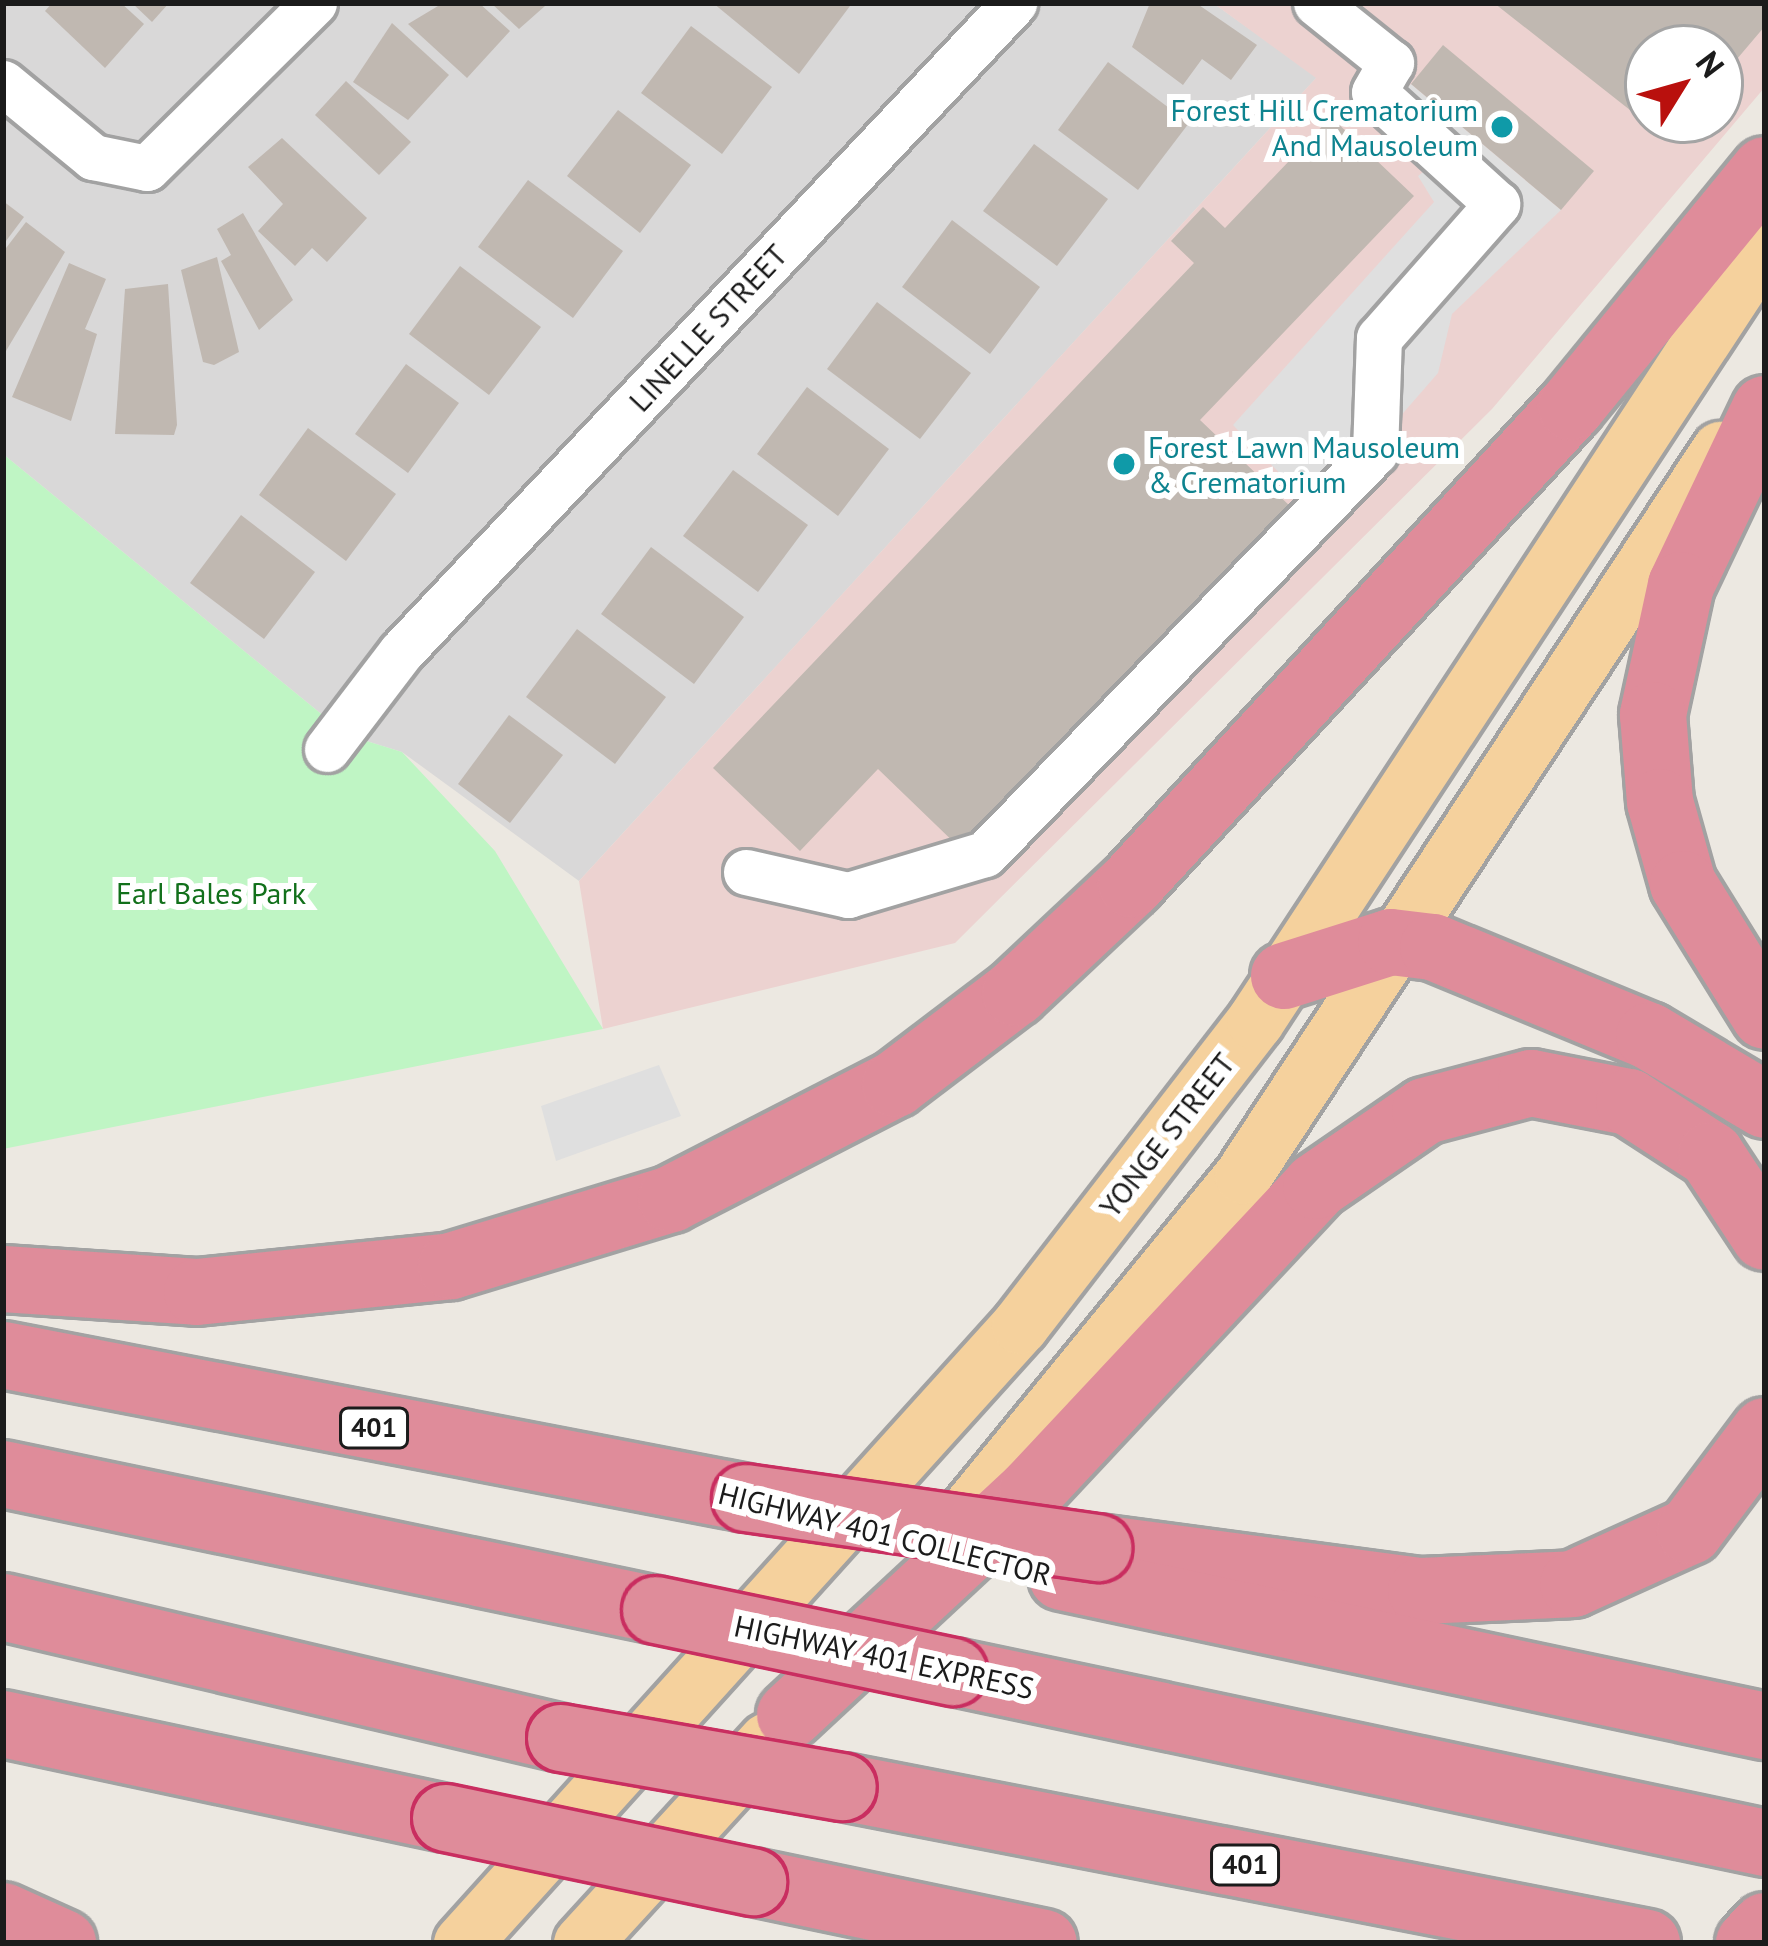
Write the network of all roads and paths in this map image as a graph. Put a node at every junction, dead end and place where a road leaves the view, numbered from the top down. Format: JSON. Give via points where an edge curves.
{"nodes":[{"id":1,"x":314,"y":3,"type":"edge"},
{"id":2,"x":1014,"y":3,"type":"edge"},
{"id":3,"x":1316,"y":3,"type":"edge"},
{"id":4,"x":3,"y":82,"type":"edge"},
{"id":5,"x":1765,"y":170,"type":"edge"},
{"id":6,"x":1765,"y":244,"type":"edge"},
{"id":7,"x":1765,"y":381,"type":"edge"},
{"id":8,"x":1765,"y":409,"type":"edge"},
{"id":9,"x":327,"y":748,"type":"dead end"},
{"id":10,"x":746,"y":872,"type":"dead end"},
{"id":11,"x":1398,"y":943,"type":"junction"},
{"id":12,"x":1284,"y":976,"type":"junction"},
{"id":13,"x":1765,"y":1016,"type":"edge"},
{"id":14,"x":1765,"y":1105,"type":"edge"},
{"id":15,"x":1765,"y":1237,"type":"edge"},
{"id":16,"x":3,"y":1279,"type":"edge"},
{"id":17,"x":3,"y":1354,"type":"edge"},
{"id":18,"x":1765,"y":1430,"type":"edge"},
{"id":19,"x":3,"y":1474,"type":"edge"},
{"id":20,"x":1080,"y":1562,"type":"junction"},
{"id":21,"x":3,"y":1607,"type":"edge"},
{"id":22,"x":790,"y":1715,"type":"junction"},
{"id":23,"x":3,"y":1724,"type":"edge"},
{"id":24,"x":1765,"y":1726,"type":"edge"},
{"id":25,"x":1755,"y":1841,"type":"edge"},
{"id":26,"x":3,"y":1916,"type":"edge"},
{"id":27,"x":1765,"y":1927,"type":"edge"},
{"id":28,"x":63,"y":1943,"type":"edge"},
{"id":29,"x":462,"y":1943,"type":"edge"},
{"id":30,"x":582,"y":1943,"type":"edge"},
{"id":31,"x":1044,"y":1943,"type":"edge"},
{"id":32,"x":1647,"y":1943,"type":"edge"},
{"id":33,"x":1749,"y":1943,"type":"edge"}],
"edges":[{"from":1,"to":4,"type":"street","via":[[147,168],[93,157]]},
{"from":2,"to":9,"type":"street","name":"LINELLE STREET","via":[[401,652]]},
{"from":3,"to":10,"type":"street","via":[[1391,63],[1374,92],[1497,204],[1379,338],[1376,452],[985,854],[848,895]]},
{"from":5,"to":16,"type":"highway","via":[[1571,406],[1155,859],[1015,993],[895,1084],[670,1199],[451,1266],[197,1292]]},
{"from":6,"to":12,"type":"main road","name":"YONGE STREET"},
{"from":7,"to":11,"type":"main road"},
{"from":8,"to":13,"type":"highway","via":[[1681,585],[1653,715],[1660,802],[1682,884]]},
{"from":11,"to":12,"type":"highway"},
{"from":11,"to":14,"type":"highway","via":[[1595,1011]]},
{"from":11,"to":22,"type":"main road","via":[[1145,1304]]},
{"from":12,"to":29,"type":"main road","name":"YONGE STREET","via":[[1020,1324]]},
{"from":15,"to":22,"type":"highway","via":[[1711,1155],[1606,1094],[1508,1085],[1412,1117],[1302,1199],[1032,1490]]},
{"from":17,"to":20,"type":"highway","name":"HIGHWAY 401 COLLECTOR","number":"401","bridge":true},
{"from":18,"to":20,"type":"highway","via":[[1690,1531],[1573,1584],[1421,1591]]},
{"from":19,"to":25,"type":"highway","name":"HIGHWAY 401 EXPRESS","bridge":true},
{"from":20,"to":24,"type":"highway","name":"HIGHWAY 401 COLLECTOR","number":"401"},
{"from":21,"to":32,"type":"highway","number":"401","bridge":true,"via":[[561,1738]]},
{"from":22,"to":30,"type":"main road"},
{"from":23,"to":31,"type":"highway","bridge":true},
{"from":26,"to":28,"type":"highway"},
{"from":27,"to":33,"type":"highway"}]}
